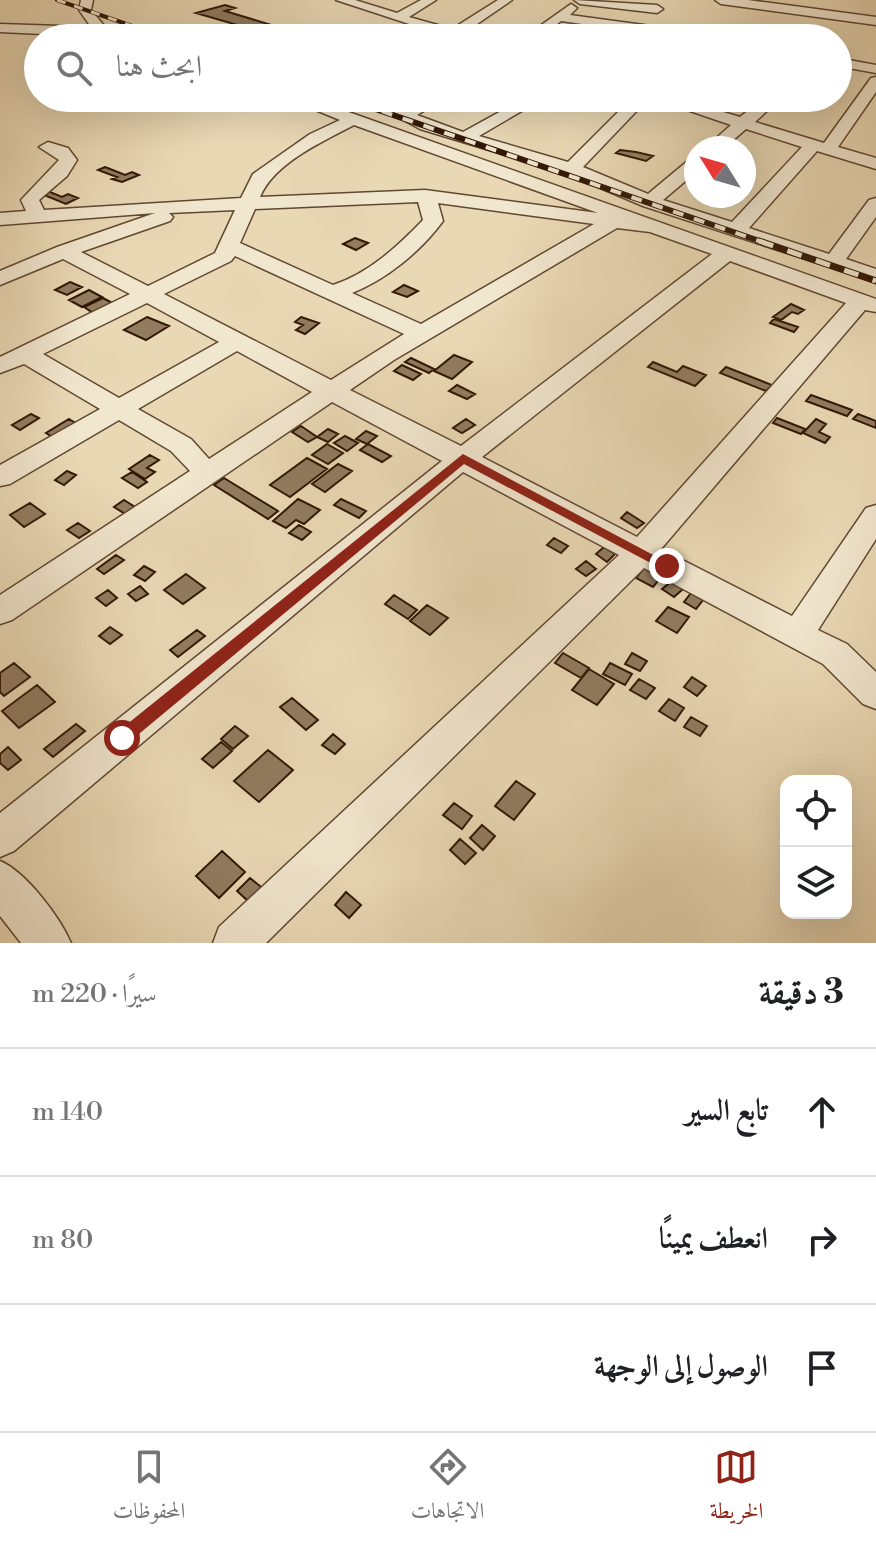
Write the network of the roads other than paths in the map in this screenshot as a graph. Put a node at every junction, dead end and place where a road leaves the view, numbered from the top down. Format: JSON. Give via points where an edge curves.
{"nodes":[{"id":1,"x":87,"y":0,"type":"edge"},
{"id":2,"x":430,"y":0,"type":"edge"},
{"id":3,"x":506,"y":0,"type":"edge"},
{"id":4,"x":581,"y":0,"type":"edge"},
{"id":5,"x":721,"y":0,"type":"edge"},
{"id":6,"x":348,"y":1,"type":"edge"},
{"id":7,"x":758,"y":2,"type":"edge"},
{"id":8,"x":662,"y":4,"type":"edge"},
{"id":9,"x":399,"y":17,"type":"junction"},
{"id":10,"x":558,"y":17,"type":"junction"},
{"id":11,"x":876,"y":21,"type":"edge"},
{"id":12,"x":96,"y":24,"type":"edge"},
{"id":13,"x":421,"y":24,"type":"edge"},
{"id":14,"x":471,"y":24,"type":"edge"},
{"id":15,"x":549,"y":24,"type":"edge"},
{"id":16,"x":606,"y":24,"type":"edge"},
{"id":17,"x":639,"y":24,"type":"edge"},
{"id":18,"x":730,"y":24,"type":"edge"},
{"id":19,"x":0,"y":28,"type":"edge"},
{"id":20,"x":24,"y":29,"type":"edge"},
{"id":21,"x":852,"y":65,"type":"edge"},
{"id":22,"x":876,"y":69,"type":"edge"},
{"id":23,"x":876,"y":81,"type":"edge"},
{"id":24,"x":852,"y":109,"type":"edge"},
{"id":25,"x":334,"y":112,"type":"edge"},
{"id":26,"x":400,"y":112,"type":"edge"},
{"id":27,"x":411,"y":112,"type":"edge"},
{"id":28,"x":511,"y":112,"type":"edge"},
{"id":29,"x":627,"y":112,"type":"edge"},
{"id":30,"x":705,"y":112,"type":"edge"},
{"id":31,"x":757,"y":112,"type":"edge"},
{"id":32,"x":850,"y":112,"type":"edge"},
{"id":33,"x":406,"y":115,"type":"junction"},
{"id":34,"x":354,"y":119,"type":"junction"},
{"id":35,"x":744,"y":124,"type":"junction"},
{"id":36,"x":729,"y":136,"type":"edge"},
{"id":37,"x":464,"y":138,"type":"junction"},
{"id":38,"x":48,"y":147,"type":"dead end"},
{"id":39,"x":820,"y":147,"type":"junction"},
{"id":40,"x":876,"y":164,"type":"edge"},
{"id":41,"x":571,"y":169,"type":"junction"},
{"id":42,"x":684,"y":173,"type":"edge"},
{"id":43,"x":425,"y":196,"type":"junction"},
{"id":44,"x":650,"y":202,"type":"junction"},
{"id":45,"x":250,"y":204,"type":"junction"},
{"id":46,"x":876,"y":204,"type":"edge"},
{"id":47,"x":194,"y":206,"type":"junction"},
{"id":48,"x":38,"y":216,"type":"junction"},
{"id":49,"x":0,"y":219,"type":"edge"},
{"id":50,"x":612,"y":222,"type":"junction"},
{"id":51,"x":664,"y":228,"type":"junction"},
{"id":52,"x":732,"y":241,"type":"junction"},
{"id":53,"x":229,"y":246,"type":"junction"},
{"id":54,"x":64,"y":251,"type":"junction"},
{"id":55,"x":833,"y":262,"type":"junction"},
{"id":56,"x":0,"y":279,"type":"edge"},
{"id":57,"x":332,"y":293,"type":"junction"},
{"id":58,"x":147,"y":294,"type":"junction"},
{"id":59,"x":871,"y":294,"type":"edge"},
{"id":60,"x":421,"y":333,"type":"junction"},
{"id":61,"x":238,"y":341,"type":"junction"},
{"id":62,"x":25,"y":354,"type":"junction"},
{"id":63,"x":0,"y":366,"type":"edge"},
{"id":64,"x":332,"y":390,"type":"junction"},
{"id":65,"x":117,"y":410,"type":"junction"},
{"id":66,"x":463,"y":458,"type":"junction"},
{"id":67,"x":207,"y":473,"type":"junction"},
{"id":68,"x":0,"y":477,"type":"edge"},
{"id":69,"x":876,"y":515,"type":"edge"},
{"id":70,"x":641,"y":552,"type":"junction"},
{"id":71,"x":0,"y":611,"type":"edge"},
{"id":72,"x":798,"y":634,"type":"junction"},
{"id":73,"x":876,"y":694,"type":"edge"},
{"id":74,"x":0,"y":838,"type":"edge"},
{"id":75,"x":0,"y":882,"type":"edge"},
{"id":76,"x":49,"y":943,"type":"edge"},
{"id":77,"x":235,"y":943,"type":"edge"}],
"edges":[{"from":1,"to":12,"type":"street","via":[[85,10]]},
{"from":2,"to":9,"type":"street"},
{"from":3,"to":14,"type":"street"},
{"from":4,"to":8,"type":"street"},
{"from":4,"to":10,"type":"street"},
{"from":5,"to":7,"type":"street"},
{"from":6,"to":9,"type":"street"},
{"from":7,"to":11,"type":"street"},
{"from":7,"to":18,"type":"street"},
{"from":8,"to":17,"type":"street"},
{"from":9,"to":13,"type":"street"},
{"from":10,"to":15,"type":"street"},
{"from":10,"to":16,"type":"street"},
{"from":19,"to":20,"type":"street"},
{"from":21,"to":22,"type":"street"},
{"from":23,"to":24,"type":"street"},
{"from":25,"to":34,"type":"street"},
{"from":26,"to":33,"type":"street"},
{"from":27,"to":33,"type":"street"},
{"from":28,"to":37,"type":"street"},
{"from":29,"to":41,"type":"street"},
{"from":30,"to":35,"type":"street"},
{"from":31,"to":35,"type":"street"},
{"from":32,"to":39,"type":"street"},
{"from":33,"to":37,"type":"street"},
{"from":34,"to":45,"type":"street","via":[[259,178]]},
{"from":34,"to":51,"type":"street"},
{"from":35,"to":36,"type":"street"},
{"from":35,"to":39,"type":"street"},
{"from":37,"to":41,"type":"street"},
{"from":38,"to":48,"type":"street","via":[[68,160],[64,171],[36,189],[30,200]]},
{"from":39,"to":40,"type":"street"},
{"from":39,"to":52,"type":"street"},
{"from":41,"to":44,"type":"street"},
{"from":42,"to":44,"type":"street"},
{"from":43,"to":45,"type":"street"},
{"from":43,"to":50,"type":"street"},
{"from":43,"to":57,"type":"street","via":[[433,221],[401,255],[356,286]]},
{"from":44,"to":52,"type":"street"},
{"from":45,"to":47,"type":"street"},
{"from":45,"to":53,"type":"street"},
{"from":46,"to":55,"type":"street"},
{"from":47,"to":48,"type":"street"},
{"from":47,"to":54,"type":"street"},
{"from":48,"to":49,"type":"street"},
{"from":50,"to":51,"type":"street"},
{"from":50,"to":60,"type":"street"},
{"from":51,"to":52,"type":"street"},
{"from":52,"to":55,"type":"street"},
{"from":52,"to":59,"type":"street"},
{"from":52,"to":66,"type":"street"},
{"from":53,"to":57,"type":"street"},
{"from":53,"to":58,"type":"street","via":[[224,257]]},
{"from":54,"to":56,"type":"street"},
{"from":54,"to":58,"type":"street"},
{"from":55,"to":59,"type":"street"},
{"from":57,"to":60,"type":"street"},
{"from":58,"to":61,"type":"street"},
{"from":58,"to":62,"type":"street"},
{"from":59,"to":70,"type":"street"},
{"from":60,"to":64,"type":"street"},
{"from":61,"to":64,"type":"street"},
{"from":61,"to":65,"type":"street"},
{"from":62,"to":63,"type":"street"},
{"from":62,"to":65,"type":"street"},
{"from":64,"to":66,"type":"street"},
{"from":64,"to":67,"type":"street"},
{"from":65,"to":67,"type":"street","via":[[181,445]]},
{"from":65,"to":68,"type":"street"},
{"from":66,"to":70,"type":"street"},
{"from":66,"to":74,"type":"street"},
{"from":67,"to":71,"type":"street"},
{"from":69,"to":72,"type":"street"},
{"from":70,"to":72,"type":"street"},
{"from":70,"to":77,"type":"street"},
{"from":72,"to":73,"type":"street","via":[[835,654]]},
{"from":75,"to":76,"type":"street"}]}
